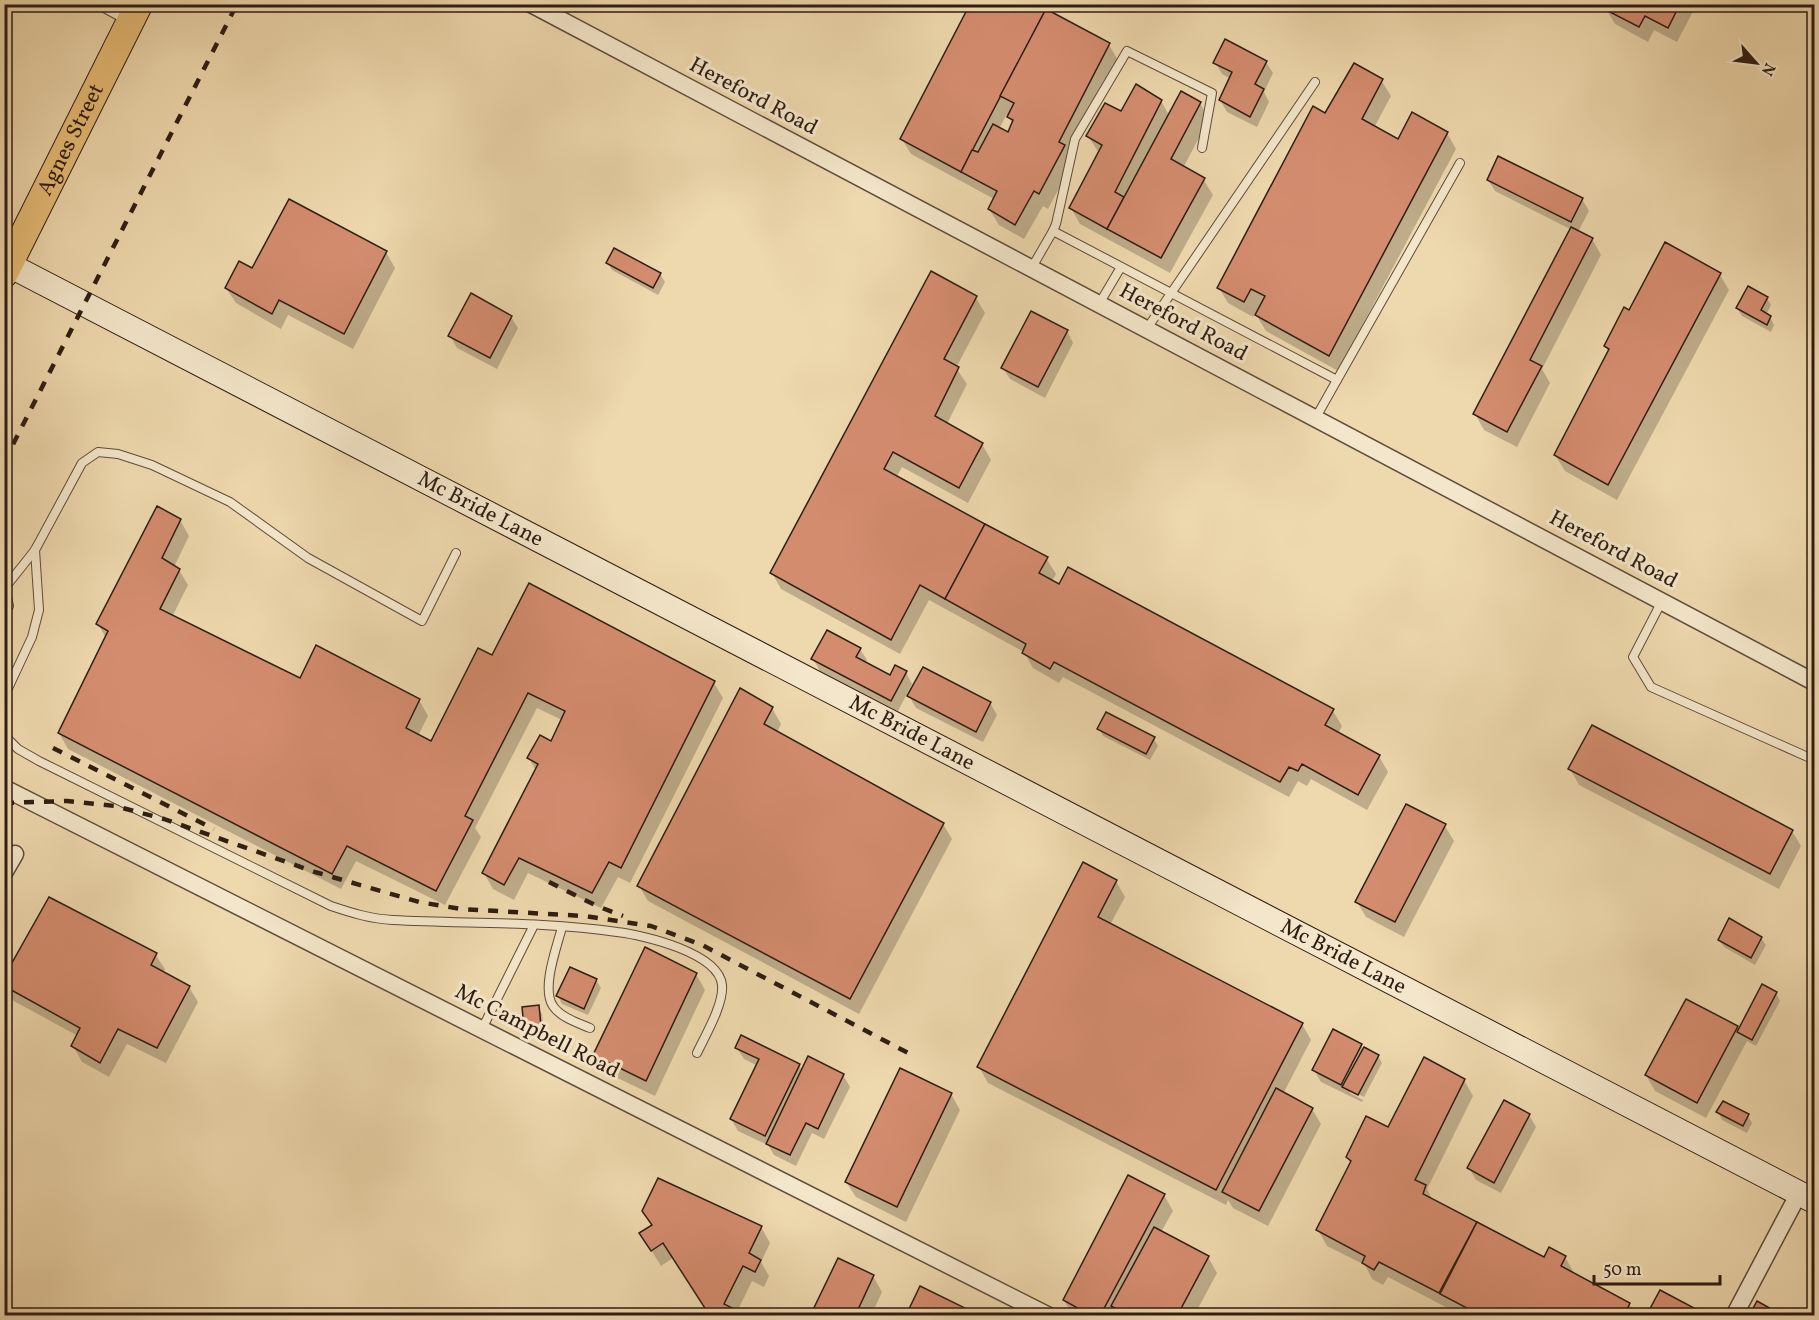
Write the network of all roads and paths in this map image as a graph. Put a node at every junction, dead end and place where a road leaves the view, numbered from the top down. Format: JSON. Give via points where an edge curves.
{"nodes":[{"id":1,"x":97,"y":4,"type":"edge"},
{"id":2,"x":531,"y":4,"type":"edge"},
{"id":3,"x":134,"y":13,"type":"edge"},
{"id":4,"x":1315,"y":82,"type":"dead end"},
{"id":5,"x":1202,"y":148,"type":"dead end"},
{"id":6,"x":1460,"y":163,"type":"dead end"},
{"id":7,"x":1053,"y":231,"type":"junction"},
{"id":8,"x":6,"y":267,"type":"edge"},
{"id":9,"x":1121,"y":267,"type":"junction"},
{"id":10,"x":1031,"y":269,"type":"junction"},
{"id":11,"x":1171,"y":294,"type":"junction"},
{"id":12,"x":1099,"y":304,"type":"junction"},
{"id":13,"x":1146,"y":330,"type":"junction"},
{"id":14,"x":1337,"y":380,"type":"junction"},
{"id":15,"x":1315,"y":419,"type":"junction"},
{"id":16,"x":35,"y":550,"type":"junction"},
{"id":17,"x":456,"y":553,"type":"dead end"},
{"id":18,"x":5,"y":589,"type":"edge"},
{"id":19,"x":1662,"y":601,"type":"junction"},
{"id":20,"x":4,"y":615,"type":"edge"},
{"id":21,"x":1815,"y":682,"type":"edge"},
{"id":22,"x":4,"y":697,"type":"edge"},
{"id":23,"x":4,"y":735,"type":"edge"},
{"id":24,"x":1815,"y":752,"type":"edge"},
{"id":25,"x":4,"y":788,"type":"edge"},
{"id":26,"x":15,"y":854,"type":"dead end"},
{"id":27,"x":4,"y":873,"type":"edge"},
{"id":28,"x":534,"y":925,"type":"junction"},
{"id":29,"x":562,"y":927,"type":"junction"},
{"id":30,"x":590,"y":1028,"type":"dead end"},
{"id":31,"x":482,"y":1029,"type":"junction"},
{"id":32,"x":697,"y":1053,"type":"dead end"},
{"id":33,"x":1807,"y":1197,"type":"edge"},
{"id":34,"x":1049,"y":1316,"type":"edge"},
{"id":35,"x":1734,"y":1316,"type":"edge"}],
"edges":[{"from":1,"to":3,"type":"lane"},
{"from":2,"to":10,"type":"street","name":"Hereford Road"},
{"from":3,"to":8,"type":"main road","name":"Agnes Street"},
{"from":4,"to":11,"type":"lane"},
{"from":5,"to":7,"type":"lane","via":[[1212,93],[1127,51],[1075,139]]},
{"from":6,"to":14,"type":"lane"},
{"from":7,"to":9,"type":"lane"},
{"from":7,"to":10,"type":"lane"},
{"from":8,"to":33,"type":"street","name":"Mc Bride Lane"},
{"from":9,"to":11,"type":"lane"},
{"from":9,"to":12,"type":"lane"},
{"from":10,"to":12,"type":"street","name":"Hereford Road"},
{"from":11,"to":13,"type":"lane"},
{"from":11,"to":14,"type":"lane"},
{"from":12,"to":13,"type":"street","name":"Hereford Road"},
{"from":13,"to":15,"type":"street","name":"Hereford Road"},
{"from":14,"to":15,"type":"lane"},
{"from":15,"to":19,"type":"street","name":"Hereford Road"},
{"from":16,"to":17,"type":"lane","via":[[82,463],[98,452],[152,465],[230,502],[308,558],[422,621]]},
{"from":16,"to":18,"type":"lane"},
{"from":16,"to":22,"type":"lane","via":[[39,610],[32,637]]},
{"from":18,"to":20,"type":"lane","via":[[9,606]]},
{"from":19,"to":21,"type":"street","name":"Hereford Road"},
{"from":19,"to":24,"type":"lane","via":[[1633,657],[1651,687],[1810,758]]},
{"from":23,"to":28,"type":"lane","via":[[39,761],[331,906],[361,917]]},
{"from":25,"to":31,"type":"street","name":"Mc Campbell Road"},
{"from":26,"to":27,"type":"street"},
{"from":28,"to":29,"type":"lane"},
{"from":28,"to":31,"type":"lane"},
{"from":29,"to":30,"type":"lane","via":[[548,994],[553,1007]]},
{"from":29,"to":32,"type":"lane","via":[[618,932],[662,942],[714,966],[723,984],[718,1006]]},
{"from":31,"to":34,"type":"street","name":"Mc Campbell Road"},
{"from":33,"to":35,"type":"street"}]}
